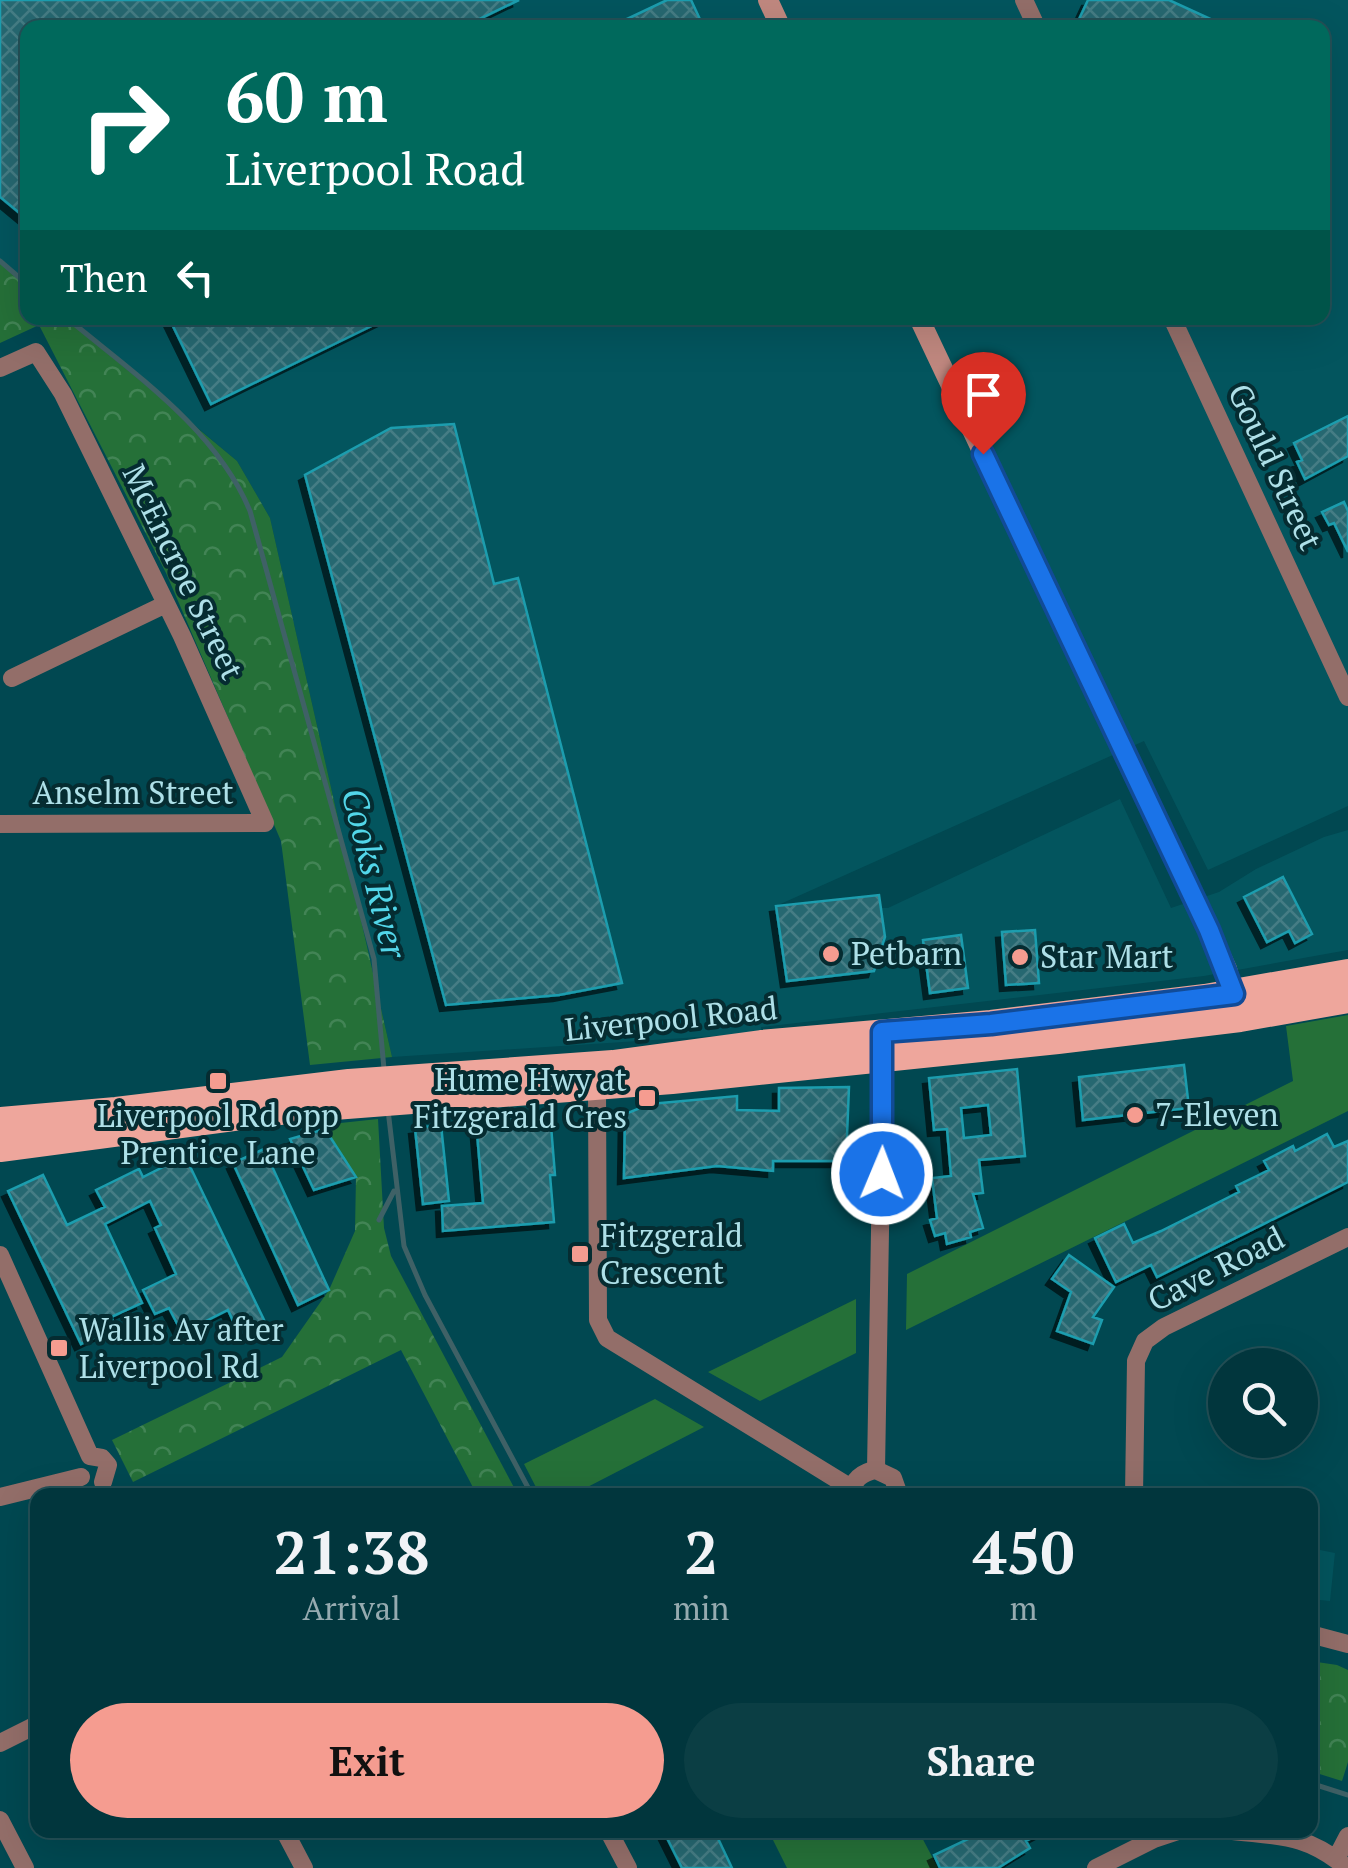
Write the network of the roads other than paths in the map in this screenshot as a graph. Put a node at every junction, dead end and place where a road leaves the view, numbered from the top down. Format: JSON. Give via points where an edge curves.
{"nodes":[{"id":1,"x":921,"y":325,"type":"edge"},
{"id":2,"x":1175,"y":325,"type":"edge"},
{"id":3,"x":0,"y":368,"type":"edge"},
{"id":4,"x":166,"y":604,"type":"junction"},
{"id":5,"x":12,"y":678,"type":"dead end"},
{"id":6,"x":1348,"y":697,"type":"edge"},
{"id":7,"x":266,"y":823,"type":"joint"},
{"id":8,"x":0,"y":824,"type":"edge"},
{"id":9,"x":1348,"y":972,"type":"edge"},
{"id":10,"x":1348,"y":999,"type":"edge"},
{"id":11,"x":1237,"y":1006,"type":"junction"},
{"id":12,"x":883,"y":1045,"type":"junction"},
{"id":13,"x":597,"y":1087,"type":"junction"},
{"id":14,"x":424,"y":1088,"type":"junction"},
{"id":15,"x":349,"y":1094,"type":"junction"},
{"id":16,"x":0,"y":1121,"type":"edge"},
{"id":17,"x":0,"y":1148,"type":"edge"},
{"id":18,"x":1348,"y":1237,"type":"edge"},
{"id":19,"x":0,"y":1254,"type":"edge"},
{"id":20,"x":90,"y":1456,"type":"junction"},
{"id":21,"x":876,"y":1470,"type":"junction"},
{"id":22,"x":80,"y":1478,"type":"junction"},
{"id":23,"x":38,"y":1488,"type":"edge"},
{"id":24,"x":107,"y":1488,"type":"edge"},
{"id":25,"x":845,"y":1488,"type":"edge"},
{"id":26,"x":853,"y":1488,"type":"edge"},
{"id":27,"x":896,"y":1488,"type":"edge"},
{"id":28,"x":1134,"y":1488,"type":"edge"},
{"id":29,"x":30,"y":1490,"type":"edge"},
{"id":30,"x":0,"y":1497,"type":"edge"},
{"id":31,"x":1318,"y":1636,"type":"edge"},
{"id":32,"x":1348,"y":1644,"type":"edge"},
{"id":33,"x":30,"y":1728,"type":"edge"},
{"id":34,"x":0,"y":1742,"type":"edge"},
{"id":35,"x":0,"y":1820,"type":"edge"},
{"id":36,"x":1348,"y":1836,"type":"edge"},
{"id":37,"x":288,"y":1838,"type":"edge"},
{"id":38,"x":612,"y":1838,"type":"edge"},
{"id":39,"x":1154,"y":1838,"type":"edge"},
{"id":40,"x":1285,"y":1838,"type":"edge"},
{"id":41,"x":1342,"y":1864,"type":"edge"},
{"id":42,"x":25,"y":1868,"type":"edge"},
{"id":43,"x":304,"y":1868,"type":"edge"},
{"id":44,"x":628,"y":1868,"type":"edge"},
{"id":45,"x":1096,"y":1868,"type":"edge"}],
"edges":[{"from":1,"to":11,"type":"main road","via":[[1215,943]]},
{"from":2,"to":6,"type":"street","name":"Gould Street"},
{"from":3,"to":4,"type":"street","name":"McEncroe Street","via":[[36,352]]},
{"from":4,"to":5,"type":"street"},
{"from":4,"to":7,"type":"street","name":"McEncroe Street"},
{"from":7,"to":8,"type":"street","name":"Anselm Street"},
{"from":9,"to":11,"type":"highway","name":"Liverpool Road"},
{"from":10,"to":11,"type":"highway","name":"Liverpool Road"},
{"from":11,"to":12,"type":"highway","name":"Liverpool Road"},
{"from":12,"to":13,"type":"highway","name":"Liverpool Road"},
{"from":12,"to":14,"type":"highway","name":"Liverpool Road","via":[[761,1044]]},
{"from":12,"to":21,"type":"street"},
{"from":13,"to":14,"type":"highway","name":"Liverpool Road"},
{"from":13,"to":25,"type":"street","via":[[598,1320],[607,1338]]},
{"from":14,"to":15,"type":"highway","name":"Liverpool Road"},
{"from":15,"to":16,"type":"highway","name":"Liverpool Road"},
{"from":15,"to":17,"type":"highway","name":"Liverpool Road"},
{"from":18,"to":28,"type":"street","name":"Cave Road","via":[[1145,1341],[1136,1361]]},
{"from":19,"to":20,"type":"street"},
{"from":20,"to":22,"type":"street","via":[[80,1464]]},
{"from":20,"to":24,"type":"street","via":[[108,1466]]},
{"from":21,"to":26,"type":"street","via":[[861,1475]]},
{"from":21,"to":27,"type":"street"},
{"from":22,"to":23,"type":"street"},
{"from":22,"to":24,"type":"street"},
{"from":29,"to":30,"type":"street"},
{"from":31,"to":32,"type":"street"},
{"from":33,"to":34,"type":"street"},
{"from":35,"to":42,"type":"street"},
{"from":36,"to":41,"type":"street"},
{"from":37,"to":43,"type":"street"},
{"from":38,"to":44,"type":"street"},
{"from":39,"to":45,"type":"street"},
{"from":40,"to":41,"type":"street","via":[[1308,1841]]}]}
